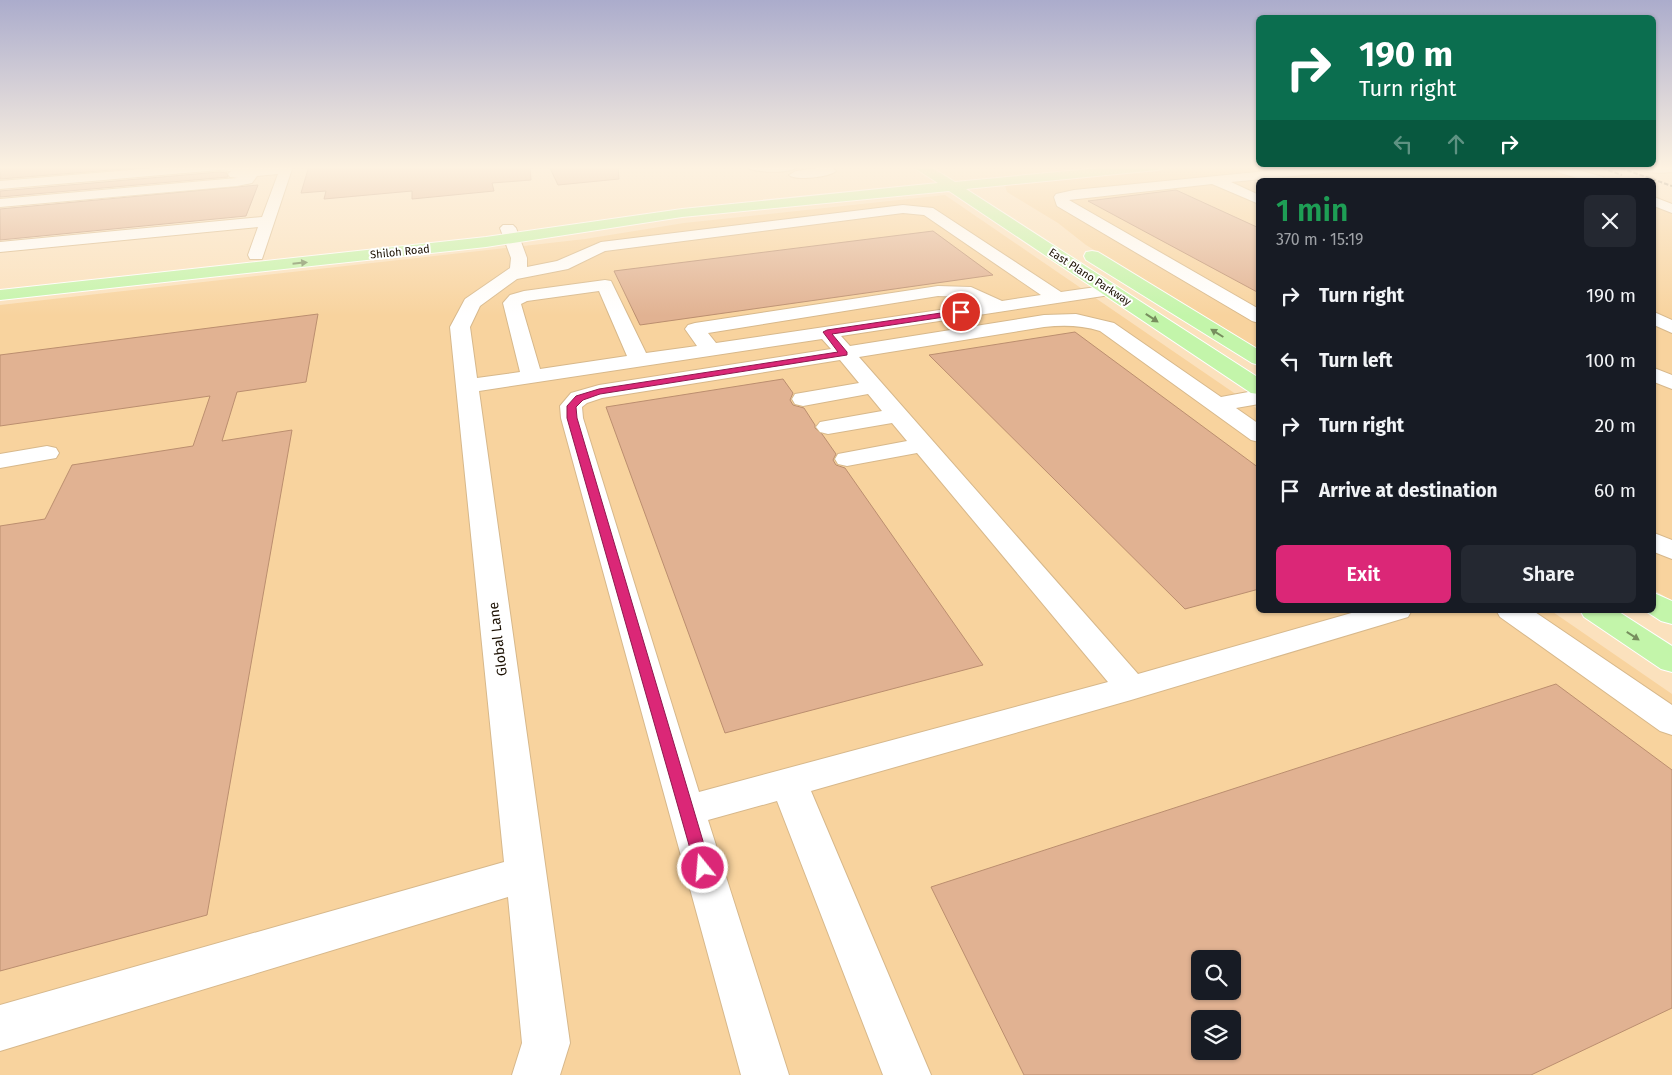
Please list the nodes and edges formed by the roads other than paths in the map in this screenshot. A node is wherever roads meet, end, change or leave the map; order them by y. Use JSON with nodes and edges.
{"nodes":[{"id":1,"x":270,"y":216,"type":"edge"},
{"id":2,"x":608,"y":216,"type":"edge"},
{"id":3,"x":656,"y":216,"type":"edge"},
{"id":4,"x":853,"y":216,"type":"edge"},
{"id":5,"x":936,"y":216,"type":"edge"},
{"id":6,"x":1007,"y":216,"type":"edge"},
{"id":7,"x":1026,"y":216,"type":"edge"},
{"id":8,"x":1086,"y":216,"type":"edge"},
{"id":9,"x":1672,"y":218,"type":"edge"},
{"id":10,"x":1656,"y":219,"type":"edge"},
{"id":11,"x":1033,"y":220,"type":"dead end"},
{"id":12,"x":268,"y":221,"type":"junction"},
{"id":13,"x":510,"y":234,"type":"junction"},
{"id":14,"x":1074,"y":246,"type":"dead end"},
{"id":15,"x":0,"y":247,"type":"edge"},
{"id":16,"x":254,"y":261,"type":"junction"},
{"id":17,"x":562,"y":265,"type":"junction"},
{"id":18,"x":511,"y":275,"type":"junction"},
{"id":19,"x":0,"y":283,"type":"edge"},
{"id":20,"x":1140,"y":286,"type":"junction"},
{"id":21,"x":1110,"y":290,"type":"junction"},
{"id":22,"x":560,"y":291,"type":"junction"},
{"id":23,"x":0,"y":295,"type":"edge"},
{"id":24,"x":1058,"y":298,"type":"junction"},
{"id":25,"x":1000,"y":307,"type":"junction"},
{"id":26,"x":1256,"y":315,"type":"edge"},
{"id":27,"x":835,"y":343,"type":"junction"},
{"id":28,"x":711,"y":350,"type":"junction"},
{"id":29,"x":1256,"y":357,"type":"edge"},
{"id":30,"x":639,"y":360,"type":"junction"},
{"id":31,"x":1656,"y":375,"type":"edge"},
{"id":32,"x":532,"y":376,"type":"junction"},
{"id":33,"x":1672,"y":382,"type":"edge"},
{"id":34,"x":467,"y":386,"type":"junction"},
{"id":35,"x":1256,"y":386,"type":"edge"},
{"id":36,"x":874,"y":387,"type":"junction"},
{"id":37,"x":1256,"y":398,"type":"edge"},
{"id":38,"x":803,"y":399,"type":"dead end"},
{"id":39,"x":1216,"y":405,"type":"junction"},
{"id":40,"x":898,"y":415,"type":"junction"},
{"id":41,"x":828,"y":427,"type":"dead end"},
{"id":42,"x":1256,"y":433,"type":"edge"},
{"id":43,"x":924,"y":445,"type":"junction"},
{"id":44,"x":47,"y":454,"type":"dead end"},
{"id":45,"x":847,"y":459,"type":"dead end"},
{"id":46,"x":0,"y":461,"type":"edge"},
{"id":47,"x":1656,"y":542,"type":"edge"},
{"id":48,"x":1672,"y":551,"type":"edge"},
{"id":49,"x":1656,"y":603,"type":"edge"},
{"id":50,"x":1387,"y":613,"type":"edge"},
{"id":51,"x":1515,"y":613,"type":"edge"},
{"id":52,"x":1600,"y":613,"type":"edge"},
{"id":53,"x":1672,"y":614,"type":"edge"},
{"id":54,"x":1672,"y":661,"type":"edge"},
{"id":55,"x":1131,"y":688,"type":"junction"},
{"id":56,"x":1672,"y":722,"type":"edge"},
{"id":57,"x":789,"y":783,"type":"junction"},
{"id":58,"x":686,"y":811,"type":"junction"},
{"id":59,"x":525,"y":874,"type":"junction"},
{"id":60,"x":0,"y":1028,"type":"edge"},
{"id":61,"x":536,"y":1075,"type":"edge"},
{"id":62,"x":766,"y":1075,"type":"edge"},
{"id":63,"x":907,"y":1075,"type":"edge"}],
"edges":[{"from":1,"to":12,"type":"street"},
{"from":2,"to":13,"type":"main road","name":"Shiloh Road"},
{"from":3,"to":13,"type":"main road","name":"Shiloh Road"},
{"from":4,"to":17,"type":"street"},
{"from":5,"to":24,"type":"street"},
{"from":6,"to":21,"type":"main road","name":"East Plano Parkway"},
{"from":7,"to":11,"type":"main road","name":"East Plano Parkway"},
{"from":8,"to":26,"type":"street"},
{"from":9,"to":10,"type":"street"},
{"from":12,"to":15,"type":"street"},
{"from":12,"to":16,"type":"street"},
{"from":13,"to":16,"type":"main road","name":"Shiloh Road"},
{"from":13,"to":18,"type":"street"},
{"from":14,"to":20,"type":"main road","name":"East Plano Parkway"},
{"from":16,"to":19,"type":"main road","name":"Shiloh Road"},
{"from":16,"to":23,"type":"main road","name":"Shiloh Road"},
{"from":17,"to":18,"type":"street"},
{"from":17,"to":22,"type":"street"},
{"from":18,"to":34,"type":"street","name":"Global Lane"},
{"from":20,"to":21,"type":"main road"},
{"from":29,"to":20,"type":"main road","name":"East Plano Parkway","one_way":true},
{"from":21,"to":24,"type":"street"},
{"from":21,"to":35,"type":"main road","name":"East Plano Parkway","one_way":true},
{"from":22,"to":30,"type":"street"},
{"from":22,"to":32,"type":"street"},
{"from":24,"to":25,"type":"street"},
{"from":25,"to":27,"type":"street"},
{"from":25,"to":28,"type":"street"},
{"from":27,"to":28,"type":"street"},
{"from":27,"to":36,"type":"street"},
{"from":27,"to":39,"type":"street"},
{"from":27,"to":58,"type":"street"},
{"from":28,"to":30,"type":"street"},
{"from":30,"to":32,"type":"street"},
{"from":31,"to":33,"type":"street"},
{"from":32,"to":34,"type":"street"},
{"from":34,"to":59,"type":"street","name":"Global Lane"},
{"from":36,"to":38,"type":"street"},
{"from":36,"to":40,"type":"street"},
{"from":37,"to":39,"type":"street"},
{"from":39,"to":42,"type":"street"},
{"from":40,"to":41,"type":"street"},
{"from":40,"to":43,"type":"street"},
{"from":43,"to":45,"type":"street"},
{"from":43,"to":55,"type":"street"},
{"from":44,"to":46,"type":"street"},
{"from":47,"to":48,"type":"street"},
{"from":49,"to":53,"type":"main road"},
{"from":50,"to":55,"type":"street"},
{"from":51,"to":56,"type":"street"},
{"from":52,"to":54,"type":"main road","one_way":true},
{"from":55,"to":57,"type":"street"},
{"from":57,"to":58,"type":"street"},
{"from":57,"to":63,"type":"street"},
{"from":58,"to":62,"type":"street"},
{"from":59,"to":60,"type":"street"},
{"from":59,"to":61,"type":"street","name":"Global Lane"}]}
